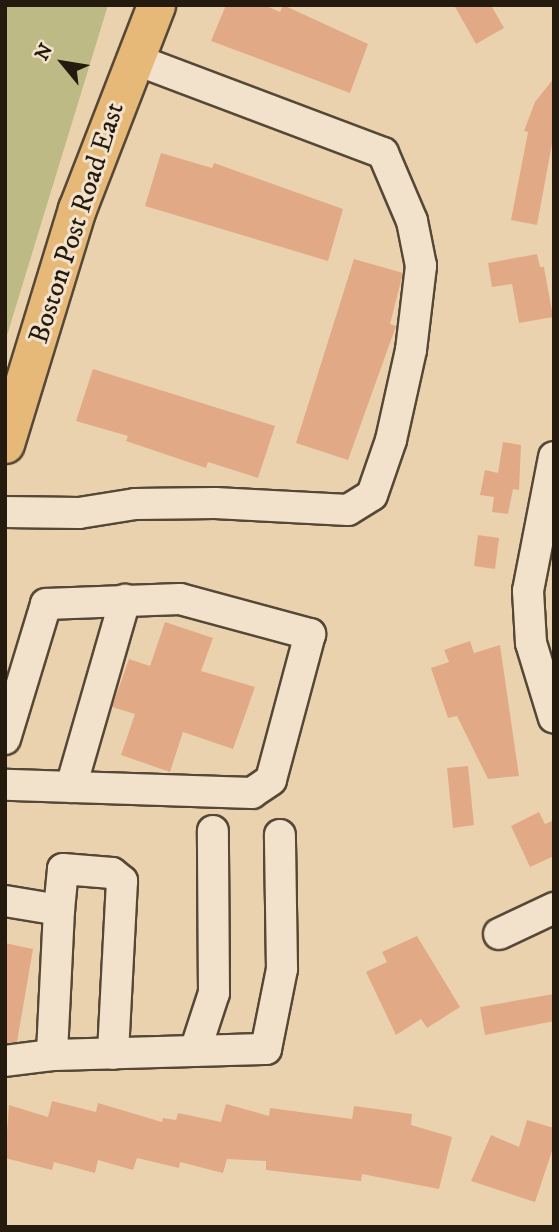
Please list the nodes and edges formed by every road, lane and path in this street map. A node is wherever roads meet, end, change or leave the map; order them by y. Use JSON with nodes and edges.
{"nodes":[{"id":1,"x":156,"y":5,"type":"edge"},
{"id":2,"x":134,"y":59,"type":"junction"},
{"id":3,"x":5,"y":444,"type":"edge"},
{"id":4,"x":554,"y":457,"type":"edge"},
{"id":5,"x":5,"y":512,"type":"edge"},
{"id":6,"x":125,"y":600,"type":"junction"},
{"id":7,"x":554,"y":718,"type":"edge"},
{"id":8,"x":5,"y":739,"type":"edge"},
{"id":9,"x":5,"y":785,"type":"edge"},
{"id":10,"x":71,"y":787,"type":"junction"},
{"id":11,"x":213,"y":831,"type":"dead end"},
{"id":12,"x":280,"y":835,"type":"dead end"},
{"id":13,"x":5,"y":901,"type":"edge"},
{"id":14,"x":554,"y":908,"type":"edge"},
{"id":15,"x":59,"y":910,"type":"junction"},
{"id":16,"x":499,"y":934,"type":"dead end"},
{"id":17,"x":195,"y":1051,"type":"junction"},
{"id":18,"x":113,"y":1054,"type":"junction"},
{"id":19,"x":52,"y":1055,"type":"junction"},
{"id":20,"x":5,"y":1060,"type":"edge"}],
"edges":[{"from":1,"to":2,"type":"main road","name":"Boston Post Road East"},
{"from":2,"to":3,"type":"main road","name":"Boston Post Road East"},
{"from":2,"to":5,"type":"street"},
{"from":4,"to":7,"type":"street"},
{"from":6,"to":8,"type":"street"},
{"from":6,"to":10,"type":"street"},
{"from":6,"to":10,"type":"street"},
{"from":9,"to":10,"type":"street"},
{"from":11,"to":17,"type":"street"},
{"from":12,"to":17,"type":"street"},
{"from":13,"to":15,"type":"street"},
{"from":14,"to":16,"type":"street"},
{"from":15,"to":18,"type":"street"},
{"from":15,"to":19,"type":"street"},
{"from":17,"to":18,"type":"street"},
{"from":18,"to":19,"type":"street"},
{"from":19,"to":20,"type":"street"}]}
